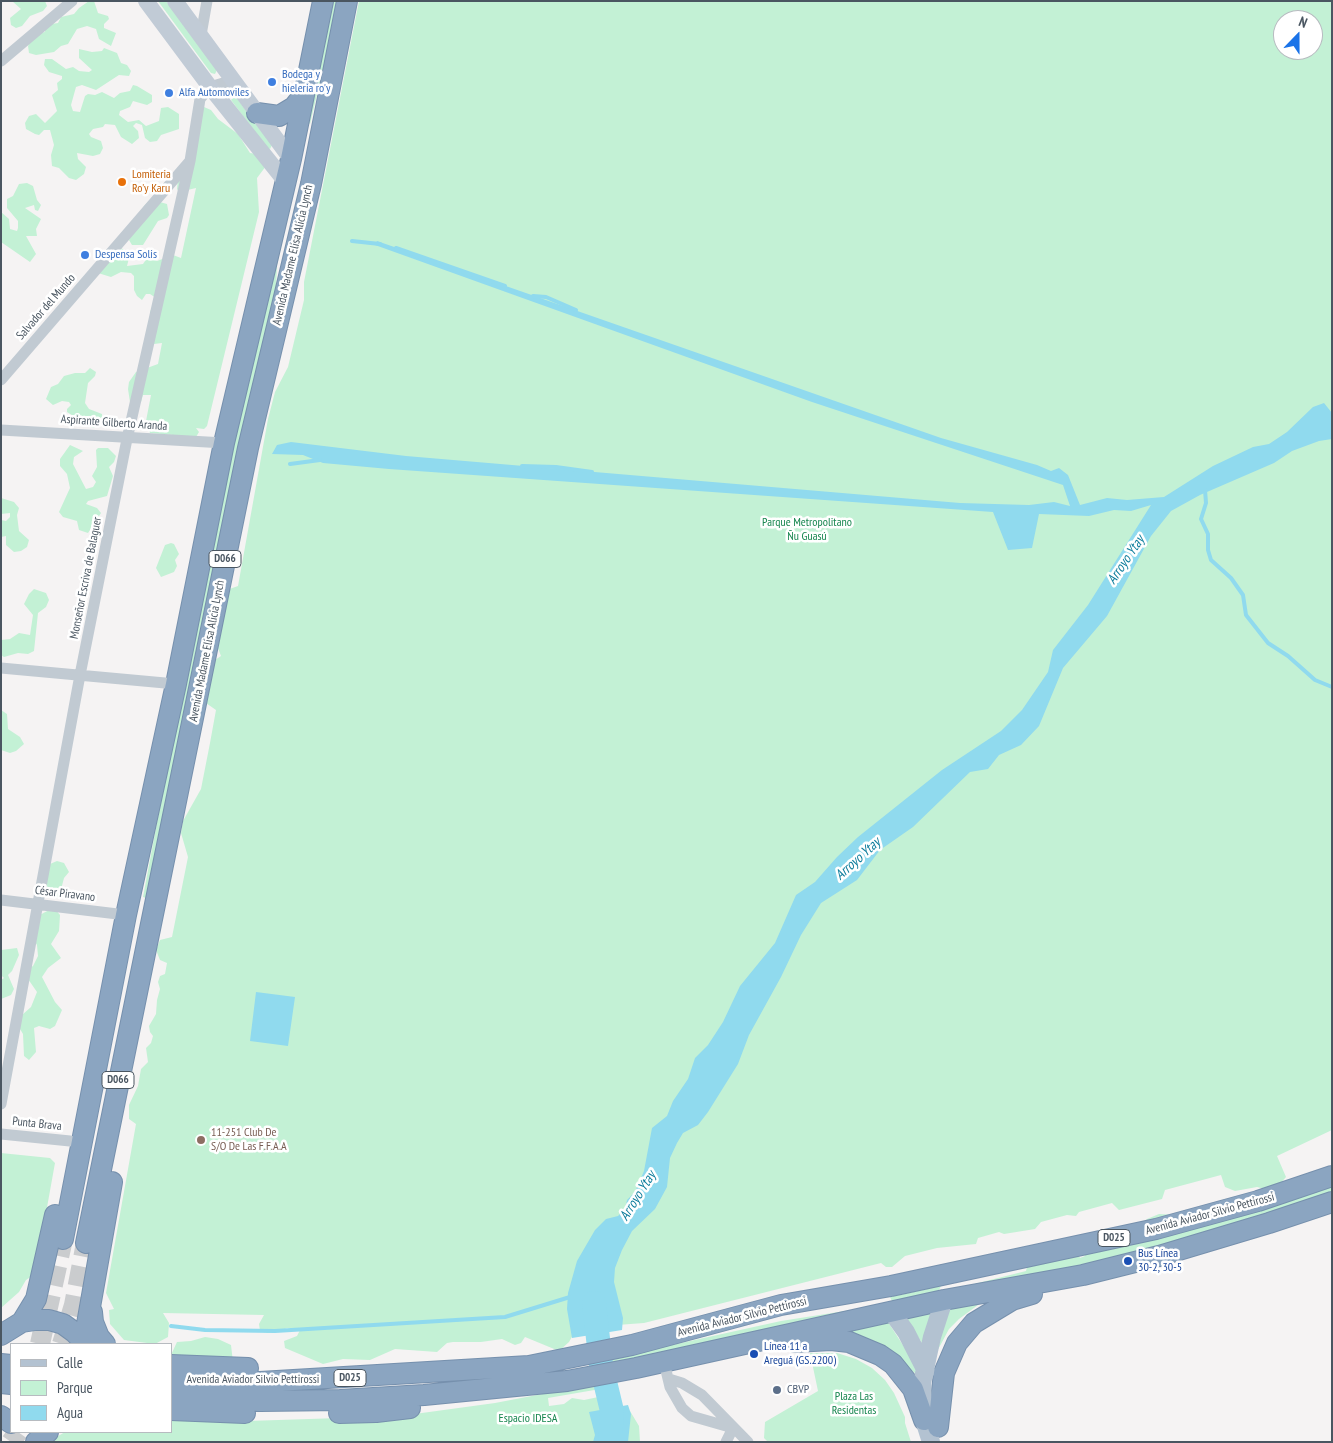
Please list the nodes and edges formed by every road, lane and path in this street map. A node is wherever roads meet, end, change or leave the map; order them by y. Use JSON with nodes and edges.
{"nodes":[{"id":1,"x":72,"y":1,"type":"edge"},
{"id":2,"x":146,"y":1,"type":"edge"},
{"id":3,"x":175,"y":1,"type":"edge"},
{"id":4,"x":207,"y":1,"type":"edge"},
{"id":5,"x":322,"y":1,"type":"edge"},
{"id":6,"x":347,"y":1,"type":"edge"},
{"id":7,"x":200,"y":35,"type":"junction"},
{"id":8,"x":1,"y":61,"type":"edge"},
{"id":9,"x":233,"y":80,"type":"junction"},
{"id":10,"x":210,"y":87,"type":"junction"},
{"id":11,"x":304,"y":94,"type":"junction"},
{"id":12,"x":257,"y":113,"type":"junction"},
{"id":13,"x":291,"y":159,"type":"junction"},
{"id":14,"x":190,"y":161,"type":"junction"},
{"id":15,"x":285,"y":181,"type":"junction"},
{"id":16,"x":285,"y":290,"type":"junction"},
{"id":17,"x":1,"y":380,"type":"edge"},
{"id":18,"x":1,"y":430,"type":"edge"},
{"id":19,"x":127,"y":439,"type":"junction"},
{"id":20,"x":224,"y":444,"type":"junction"},
{"id":21,"x":1,"y":668,"type":"edge"},
{"id":22,"x":80,"y":675,"type":"junction"},
{"id":23,"x":176,"y":684,"type":"junction"},
{"id":24,"x":1,"y":900,"type":"edge"},
{"id":25,"x":38,"y":904,"type":"junction"},
{"id":26,"x":126,"y":915,"type":"junction"},
{"id":27,"x":150,"y":918,"type":"junction"},
{"id":28,"x":1,"y":1104,"type":"edge"},
{"id":29,"x":1,"y":1134,"type":"edge"},
{"id":30,"x":70,"y":1141,"type":"junction"},
{"id":31,"x":1332,"y":1176,"type":"edge"},
{"id":32,"x":1332,"y":1202,"type":"edge"},
{"id":33,"x":1156,"y":1229,"type":"junction"},
{"id":34,"x":63,"y":1239,"type":"tunnel mouth"},
{"id":35,"x":86,"y":1243,"type":"tunnel mouth"},
{"id":36,"x":1083,"y":1275,"type":"junction"},
{"id":37,"x":92,"y":1298,"type":"junction"},
{"id":38,"x":944,"y":1300,"type":"junction"},
{"id":39,"x":891,"y":1311,"type":"junction"},
{"id":40,"x":749,"y":1314,"type":"junction"},
{"id":41,"x":22,"y":1322,"type":"junction"},
{"id":42,"x":1,"y":1335,"type":"edge"},
{"id":43,"x":755,"y":1341,"type":"junction"},
{"id":44,"x":85,"y":1343,"type":"edge"},
{"id":45,"x":104,"y":1343,"type":"edge"},
{"id":46,"x":172,"y":1365,"type":"edge"},
{"id":47,"x":529,"y":1366,"type":"junction"},
{"id":48,"x":924,"y":1368,"type":"junction"},
{"id":49,"x":666,"y":1370,"type":"junction"},
{"id":50,"x":172,"y":1379,"type":"edge"},
{"id":51,"x":509,"y":1387,"type":"junction"},
{"id":52,"x":172,"y":1396,"type":"edge"},
{"id":53,"x":172,"y":1410,"type":"edge"},
{"id":54,"x":732,"y":1428,"type":"junction"},
{"id":55,"x":47,"y":1433,"type":"edge"},
{"id":56,"x":932,"y":1433,"type":"edge"},
{"id":57,"x":36,"y":1442,"type":"edge"},
{"id":58,"x":726,"y":1442,"type":"edge"},
{"id":59,"x":748,"y":1442,"type":"edge"}],
"edges":[{"from":1,"to":8,"type":"street"},
{"from":2,"to":10,"type":"main road"},
{"from":3,"to":7,"type":"main road"},
{"from":4,"to":7,"type":"street"},
{"from":5,"to":11,"type":"highway","name":"Avenida Madame Elisa Alicia Lynch","number":"D066"},
{"from":6,"to":16,"type":"highway","name":"Avenida Madame Elisa Alicia Lynch","number":"D066"},
{"from":7,"to":9,"type":"main road"},
{"from":9,"to":10,"type":"street"},
{"from":9,"to":12,"type":"main road"},
{"from":10,"to":14,"type":"street","name":"Monseñor Escriva de Balaguer"},
{"from":10,"to":15,"type":"main road"},
{"from":11,"to":12,"type":"highway"},
{"from":11,"to":13,"type":"highway","name":"Avenida Madame Elisa Alicia Lynch","number":"D066"},
{"from":12,"to":13,"type":"main road"},
{"from":13,"to":15,"type":"highway","name":"Avenida Madame Elisa Alicia Lynch","number":"D066"},
{"from":13,"to":16,"type":"highway"},
{"from":14,"to":17,"type":"street","name":"Salvador del Mundo"},
{"from":14,"to":19,"type":"street","name":"Monseñor Escriva de Balaguer"},
{"from":15,"to":20,"type":"highway","name":"Avenida Madame Elisa Alicia Lynch","number":"D066"},
{"from":16,"to":27,"type":"highway","name":"Avenida Madame Elisa Alicia Lynch","number":"D066"},
{"from":18,"to":19,"type":"street","name":"Aspirante Gilberto Aranda"},
{"from":19,"to":20,"type":"street","name":"Aspirante Gilberto Aranda"},
{"from":19,"to":22,"type":"street","name":"Monseñor Escriva de Balaguer"},
{"from":20,"to":23,"type":"highway","name":"Avenida Madame Elisa Alicia Lynch","number":"D066"},
{"from":21,"to":22,"type":"street"},
{"from":22,"to":23,"type":"street"},
{"from":22,"to":25,"type":"street","name":"Monseñor Escriva de Balaguer"},
{"from":23,"to":26,"type":"highway","name":"Avenida Madame Elisa Alicia Lynch","number":"D066"},
{"from":24,"to":25,"type":"street","name":"César Piravano"},
{"from":25,"to":26,"type":"street","name":"César Piravano"},
{"from":25,"to":28,"type":"street","name":"Monseñor Escriva de Balaguer"},
{"from":26,"to":30,"type":"highway"},
{"from":26,"to":34,"type":"highway","name":"Avenida Madame Elisa Alicia Lynch","number":"D066"},
{"from":27,"to":35,"type":"highway","name":"Avenida Madame Elisa Alicia Lynch","number":"D066"},
{"from":27,"to":37,"type":"highway"},
{"from":29,"to":30,"type":"street","name":"Punta Brava"},
{"from":30,"to":41,"type":"highway"},
{"from":31,"to":33,"type":"highway","name":"Avenida Aviador Silvio Pettirossi","number":"D025"},
{"from":32,"to":36,"type":"highway","name":"Avenida Aviador Silvio Pettirossi","number":"D025"},
{"from":33,"to":38,"type":"highway"},
{"from":33,"to":40,"type":"highway","name":"Avenida Aviador Silvio Pettirossi","number":"D025"},
{"from":36,"to":38,"type":"highway","name":"Avenida Aviador Silvio Pettirossi","number":"D025"},
{"from":36,"to":56,"type":"highway"},
{"from":37,"to":44,"type":"highway"},
{"from":37,"to":45,"type":"highway"},
{"from":38,"to":39,"type":"highway","name":"Avenida Aviador Silvio Pettirossi","number":"D025"},
{"from":38,"to":48,"type":"main road"},
{"from":39,"to":40,"type":"highway"},
{"from":39,"to":43,"type":"highway","name":"Avenida Aviador Silvio Pettirossi","number":"D025"},
{"from":39,"to":48,"type":"main road"},
{"from":40,"to":47,"type":"highway","name":"Avenida Aviador Silvio Pettirossi","number":"D025"},
{"from":41,"to":42,"type":"highway"},
{"from":41,"to":44,"type":"highway"},
{"from":43,"to":49,"type":"highway","name":"Avenida Aviador Silvio Pettirossi","number":"D025"},
{"from":43,"to":56,"type":"highway"},
{"from":46,"to":47,"type":"highway"},
{"from":47,"to":50,"type":"highway","name":"Avenida Aviador Silvio Pettirossi","number":"D025"},
{"from":48,"to":56,"type":"main road"},
{"from":49,"to":51,"type":"highway","name":"Avenida Aviador Silvio Pettirossi","number":"D025"},
{"from":49,"to":54,"type":"street"},
{"from":49,"to":54,"type":"street"},
{"from":51,"to":52,"type":"highway","name":"Avenida Aviador Silvio Pettirossi","number":"D025"},
{"from":51,"to":53,"type":"highway"},
{"from":54,"to":58,"type":"street"},
{"from":54,"to":59,"type":"street"},
{"from":55,"to":57,"type":"highway"}]}
